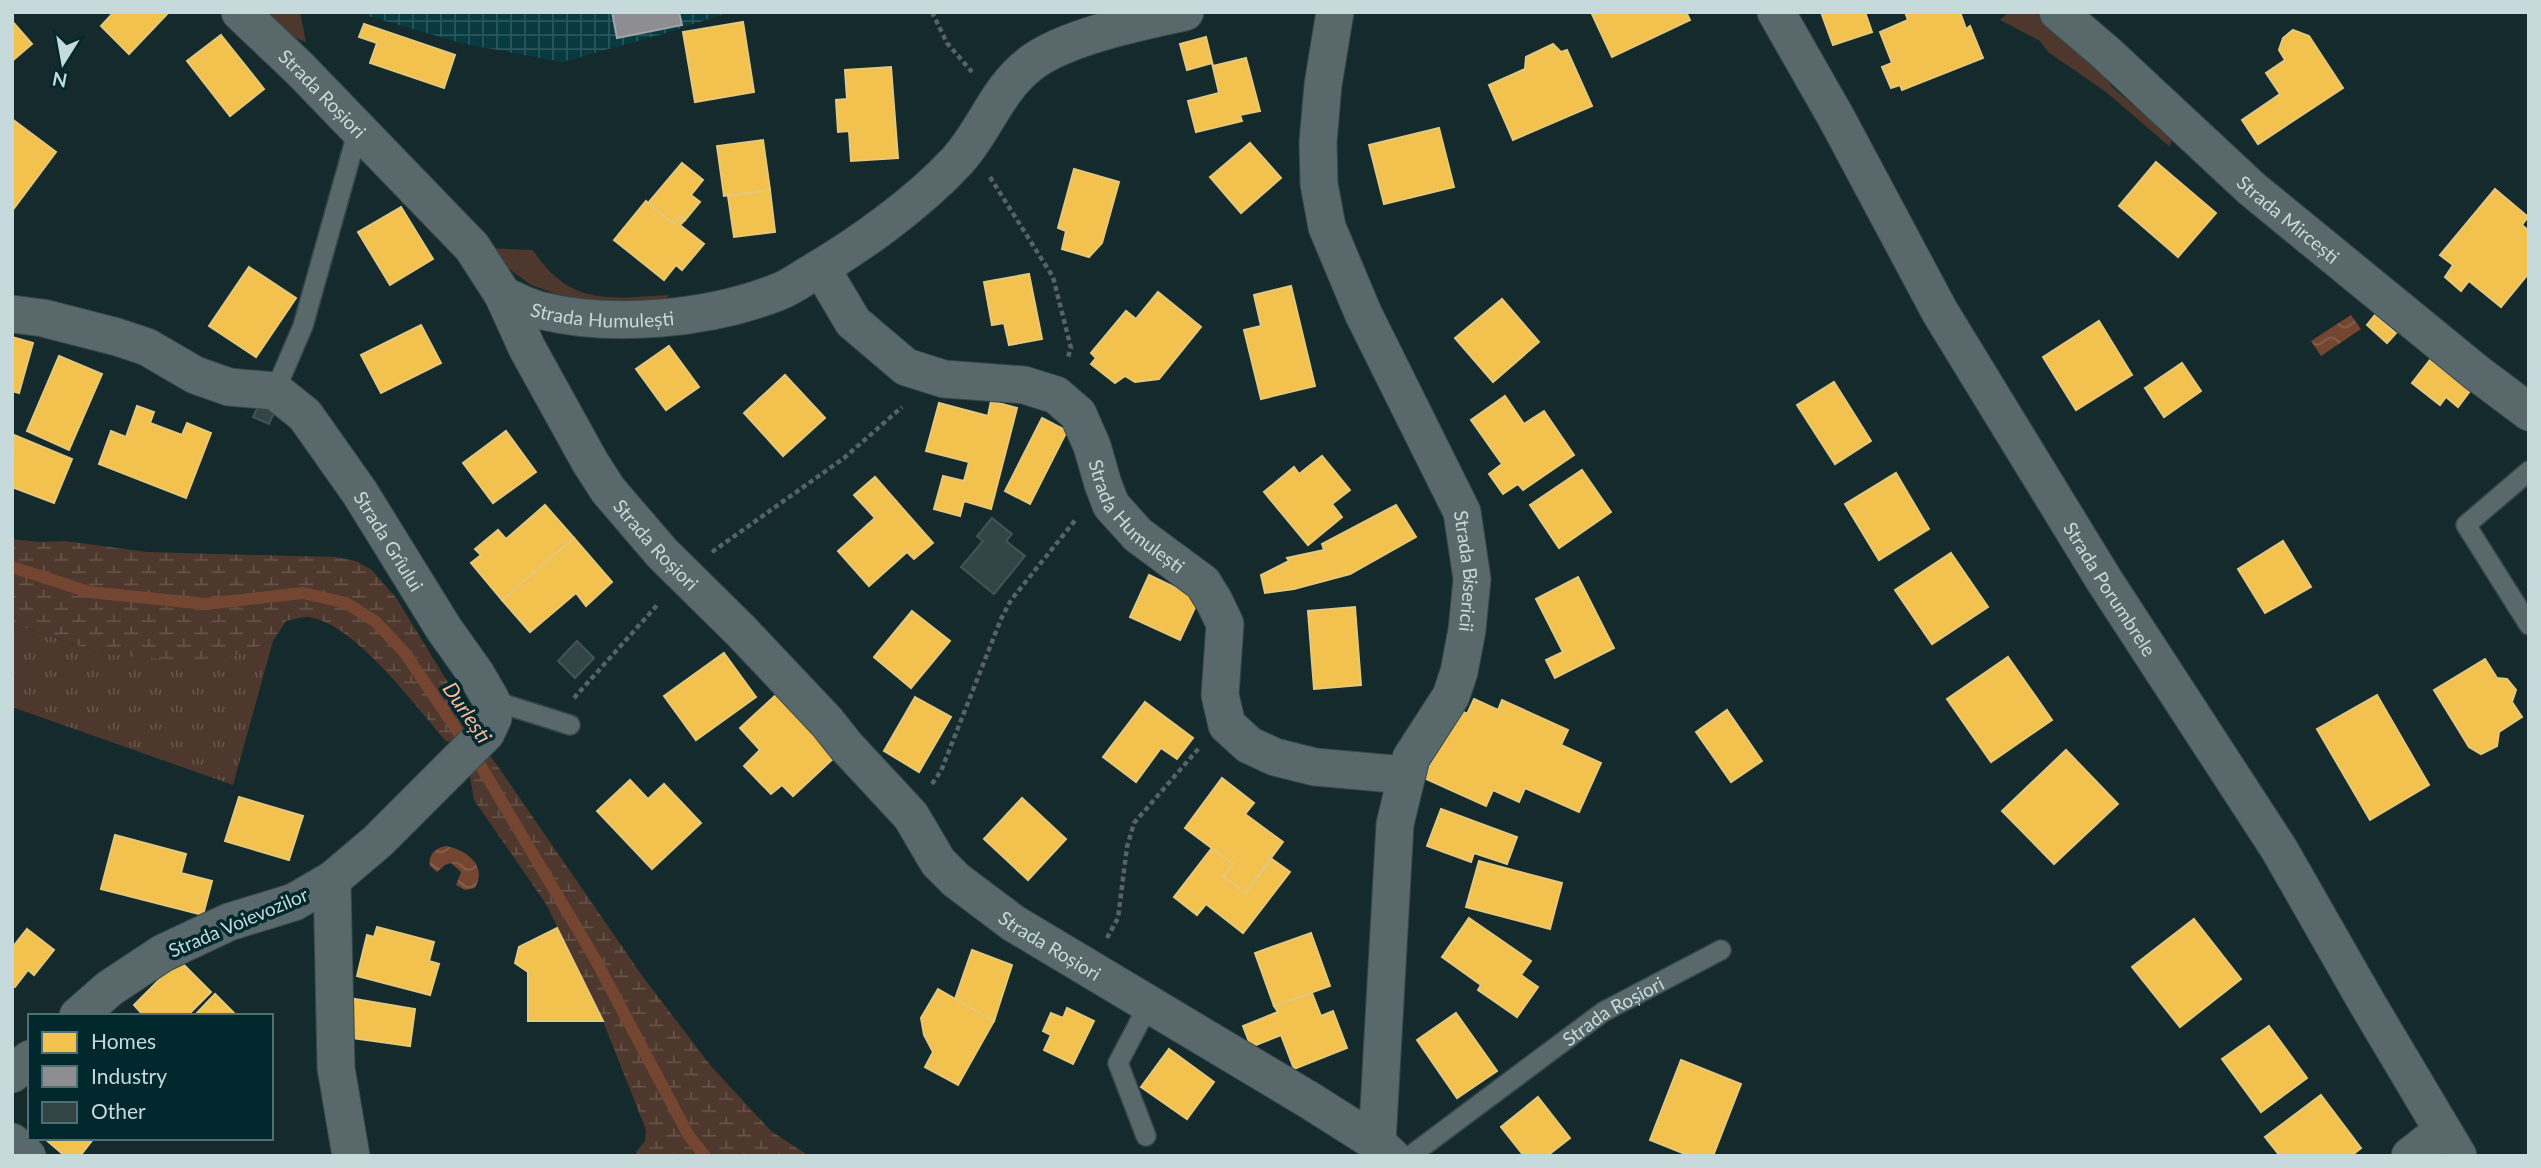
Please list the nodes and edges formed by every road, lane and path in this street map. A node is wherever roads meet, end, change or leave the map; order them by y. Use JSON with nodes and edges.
{"nodes":[{"id":1,"x":240,"y":12,"type":"edge"},
{"id":2,"x":932,"y":12,"type":"edge"},
{"id":3,"x":1185,"y":12,"type":"edge"},
{"id":4,"x":1335,"y":12,"type":"edge"},
{"id":5,"x":1776,"y":12,"type":"edge"},
{"id":6,"x":2058,"y":12,"type":"edge"},
{"id":7,"x":996,"y":100,"type":"junction"},
{"id":8,"x":358,"y":130,"type":"junction"},
{"id":9,"x":975,"y":138,"type":"junction"},
{"id":10,"x":821,"y":268,"type":"junction"},
{"id":11,"x":503,"y":295,"type":"junction"},
{"id":12,"x":12,"y":314,"type":"edge"},
{"id":13,"x":906,"y":367,"type":"junction"},
{"id":14,"x":275,"y":391,"type":"junction"},
{"id":15,"x":1056,"y":395,"type":"junction"},
{"id":16,"x":2529,"y":412,"type":"edge"},
{"id":17,"x":2529,"y":471,"type":"edge"},
{"id":18,"x":1103,"y":484,"type":"junction"},
{"id":19,"x":673,"y":585,"type":"junction"},
{"id":20,"x":2529,"y":625,"type":"edge"},
{"id":21,"x":490,"y":717,"type":"junction"},
{"id":22,"x":562,"y":723,"type":"joint"},
{"id":23,"x":1227,"y":725,"type":"junction"},
{"id":24,"x":1405,"y":775,"type":"junction"},
{"id":25,"x":911,"y":816,"type":"junction"},
{"id":26,"x":332,"y":880,"type":"junction"},
{"id":27,"x":1720,"y":950,"type":"dead end"},
{"id":28,"x":1091,"y":969,"type":"junction"},
{"id":29,"x":1149,"y":1004,"type":"junction"},
{"id":30,"x":80,"y":1014,"type":"edge"},
{"id":31,"x":28,"y":1061,"type":"edge"},
{"id":32,"x":12,"y":1074,"type":"edge"},
{"id":33,"x":1146,"y":1136,"type":"dead end"},
{"id":34,"x":12,"y":1142,"type":"edge"},
{"id":35,"x":2450,"y":1143,"type":"edge"},
{"id":36,"x":1393,"y":1152,"type":"edge"},
{"id":37,"x":27,"y":1156,"type":"edge"},
{"id":38,"x":351,"y":1156,"type":"edge"},
{"id":39,"x":2410,"y":1156,"type":"edge"}],
"edges":[{"from":1,"to":8,"type":"street","name":"Strada Roșiori"},
{"from":2,"to":7,"type":"path"},
{"from":3,"to":7,"type":"street","name":"Strada Humulești"},
{"from":4,"to":24,"type":"street","name":"Strada Bisericii"},
{"from":5,"to":35,"type":"street","name":"Strada Porumbrele"},
{"from":6,"to":16,"type":"street","name":"Strada Mircești"},
{"from":7,"to":9,"type":"street","name":"Strada Humulești"},
{"from":8,"to":11,"type":"street","name":"Strada Roșiori"},
{"from":8,"to":14,"type":"lane"},
{"from":9,"to":10,"type":"street","name":"Strada Humulești"},
{"from":9,"to":15,"type":"path"},
{"from":10,"to":11,"type":"street","name":"Strada Humulești"},
{"from":10,"to":13,"type":"street","name":"Strada Humulești"},
{"from":11,"to":19,"type":"street","name":"Strada Roșiori"},
{"from":12,"to":14,"type":"street"},
{"from":13,"to":15,"type":"street","name":"Strada Humulești"},
{"from":13,"to":19,"type":"path"},
{"from":14,"to":21,"type":"street","name":"Strada Grîului"},
{"from":15,"to":18,"type":"street","name":"Strada Humulești"},
{"from":17,"to":20,"type":"lane"},
{"from":18,"to":23,"type":"street","name":"Strada Humulești"},
{"from":18,"to":25,"type":"path"},
{"from":19,"to":22,"type":"path"},
{"from":19,"to":25,"type":"street","name":"Strada Roșiori"},
{"from":21,"to":22,"type":"lane"},
{"from":21,"to":26,"type":"street","name":"Strada Voievozilor"},
{"from":23,"to":24,"type":"street"},
{"from":23,"to":28,"type":"path"},
{"from":24,"to":36,"type":"street","name":"Strada Bisericii"},
{"from":25,"to":28,"type":"street","name":"Strada Roșiori"},
{"from":26,"to":30,"type":"street","name":"Strada Voievozilor"},
{"from":26,"to":38,"type":"street","name":"Strada Voievozilor"},
{"from":27,"to":36,"type":"lane","name":"Strada Roșiori"},
{"from":28,"to":29,"type":"street","name":"Strada Roșiori"},
{"from":29,"to":33,"type":"lane"},
{"from":29,"to":36,"type":"street","name":"Strada Roșiori"},
{"from":31,"to":32,"type":"street"},
{"from":34,"to":37,"type":"street"},
{"from":35,"to":39,"type":"street"}]}
